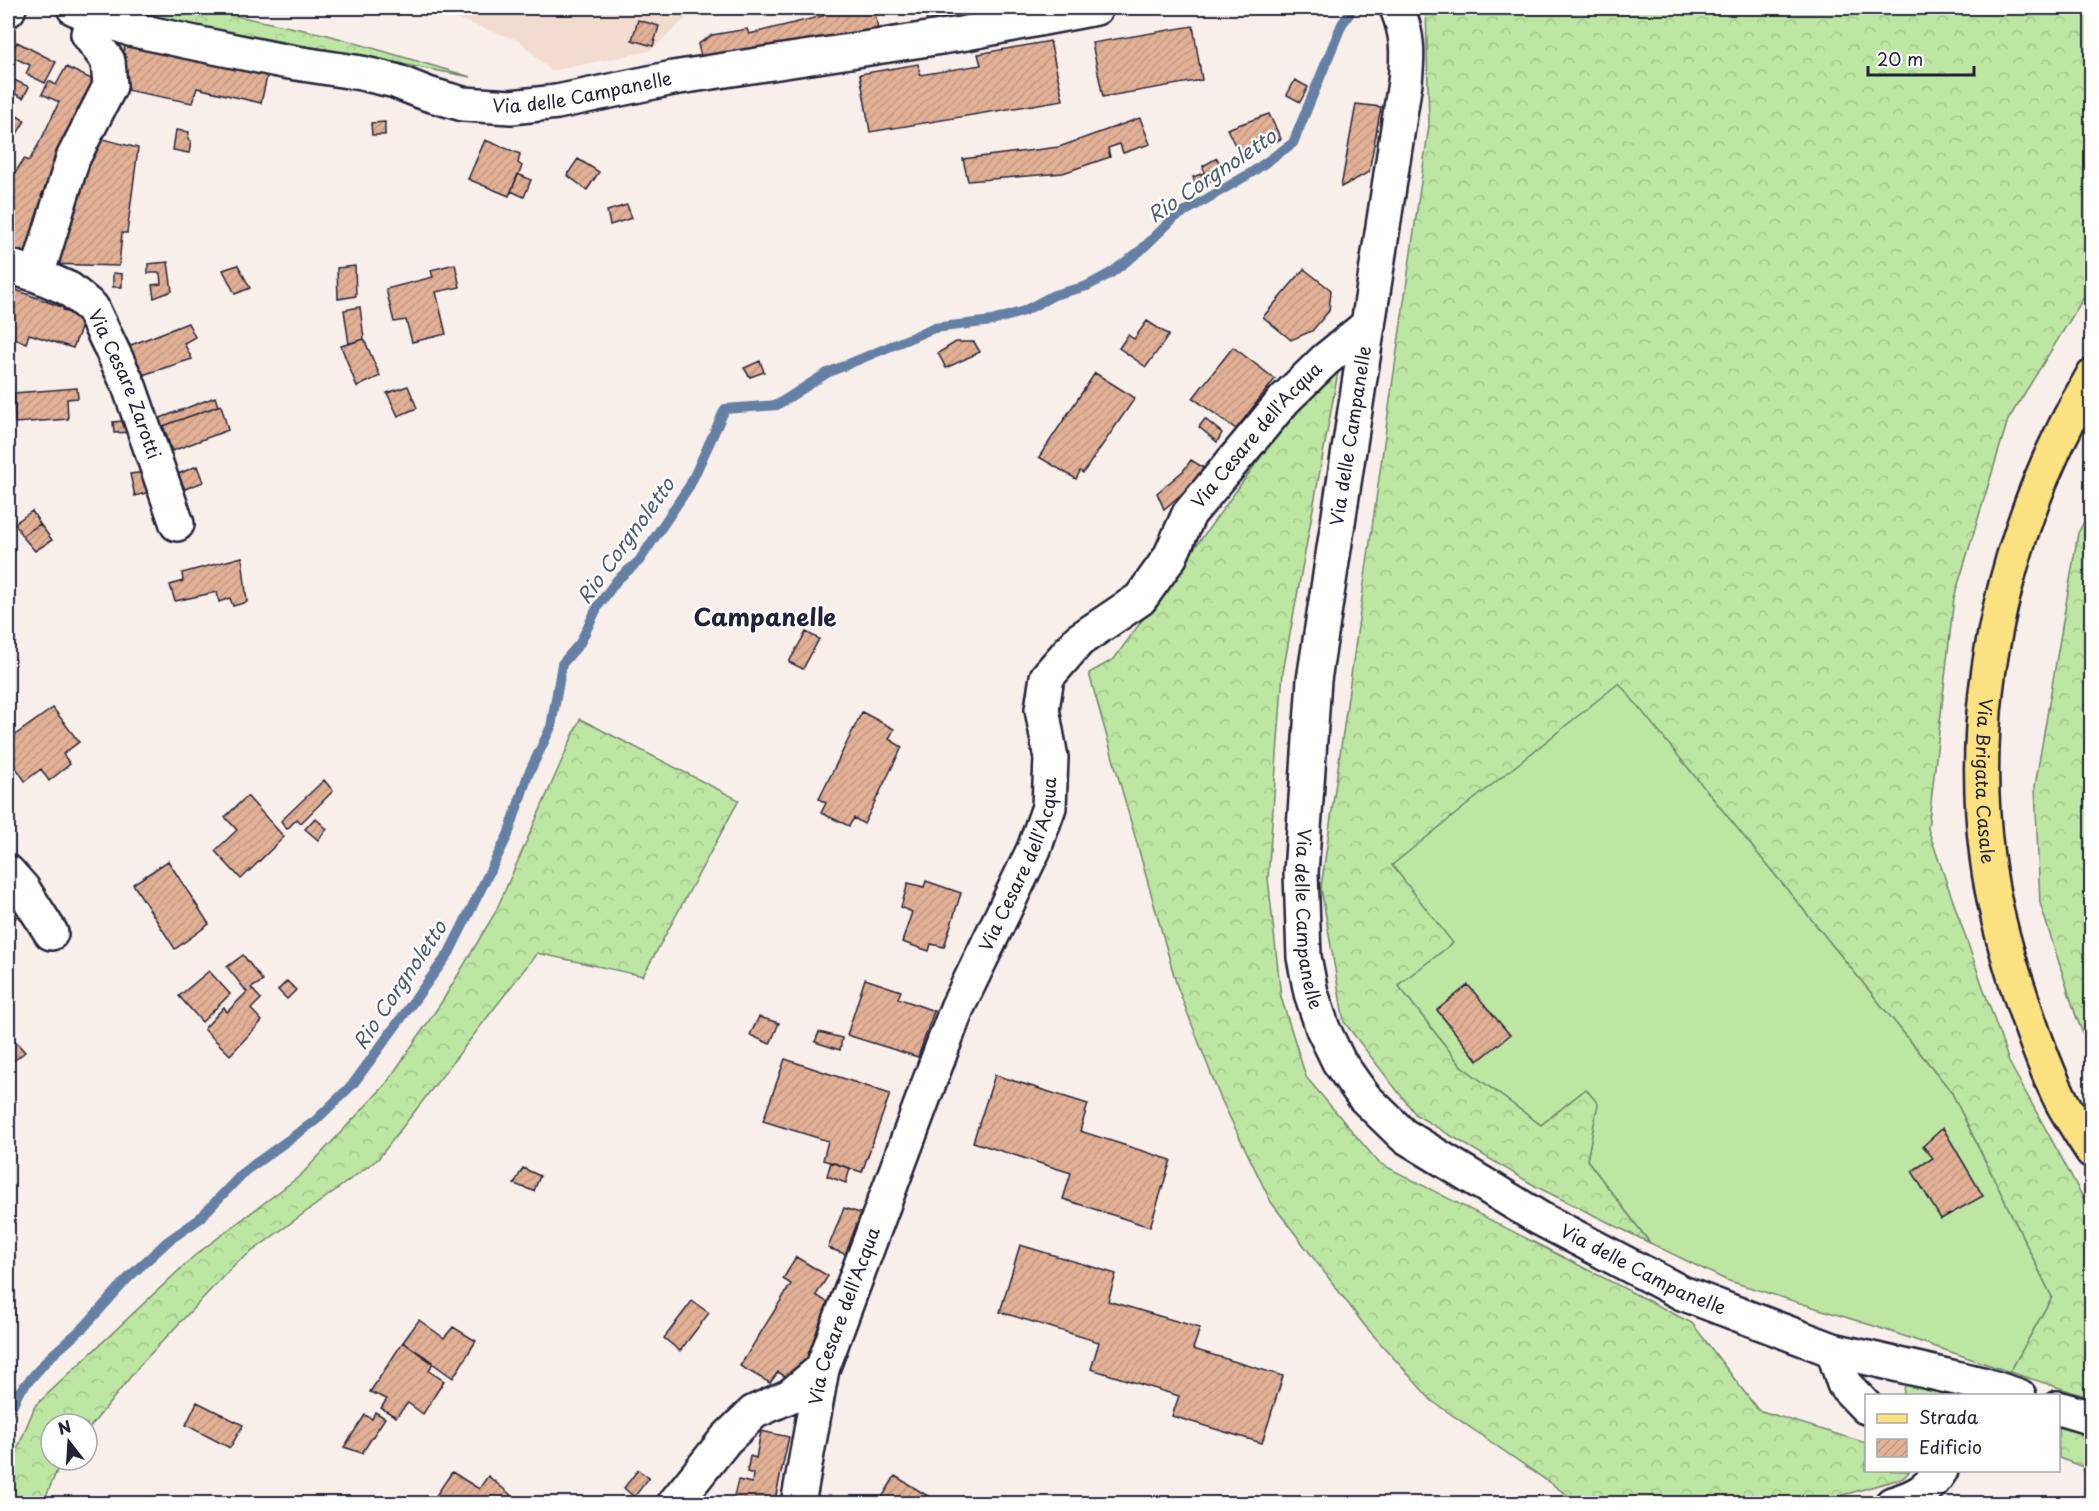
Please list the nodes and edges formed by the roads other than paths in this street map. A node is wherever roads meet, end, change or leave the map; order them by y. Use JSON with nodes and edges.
{"nodes":[{"id":1,"x":1096,"y":8,"type":"edge"},
{"id":2,"x":1396,"y":8,"type":"edge"},
{"id":3,"x":84,"y":11,"type":"edge"},
{"id":4,"x":22,"y":270,"type":"edge"},
{"id":5,"x":1368,"y":325,"type":"junction"},
{"id":6,"x":2091,"y":377,"type":"edge"},
{"id":7,"x":177,"y":524,"type":"dead end"},
{"id":8,"x":8,"y":872,"type":"edge"},
{"id":9,"x":51,"y":933,"type":"dead end"},
{"id":10,"x":2091,"y":1150,"type":"edge"},
{"id":11,"x":1833,"y":1350,"type":"junction"},
{"id":12,"x":822,"y":1369,"type":"junction"},
{"id":13,"x":2016,"y":1394,"type":"edge"},
{"id":14,"x":1865,"y":1406,"type":"edge"},
{"id":15,"x":2060,"y":1409,"type":"edge"},
{"id":16,"x":2091,"y":1418,"type":"edge"},
{"id":17,"x":1940,"y":1472,"type":"edge"},
{"id":18,"x":674,"y":1503,"type":"edge"},
{"id":19,"x":798,"y":1503,"type":"edge"},
{"id":20,"x":1892,"y":1503,"type":"edge"}],
"edges":[{"from":1,"to":3,"type":"street","name":"Via delle Campanelle"},
{"from":2,"to":5,"type":"street","name":"Via delle Campanelle"},
{"from":3,"to":4,"type":"street","name":"Via Cesare Zarotti"},
{"from":4,"to":7,"type":"street","name":"Via Cesare Zarotti"},
{"from":5,"to":11,"type":"street","name":"Via delle Campanelle"},
{"from":5,"to":12,"type":"street","name":"Via Cesare dell'Acqua"},
{"from":6,"to":10,"type":"main road","name":"Via Brigata Casale"},
{"from":8,"to":9,"type":"street"},
{"from":11,"to":13,"type":"street","name":"Via delle Campanelle"},
{"from":11,"to":14,"type":"street"},
{"from":12,"to":18,"type":"street"},
{"from":12,"to":19,"type":"street","name":"Via Cesare dell'Acqua"},
{"from":15,"to":16,"type":"street"},
{"from":17,"to":20,"type":"street"}]}
